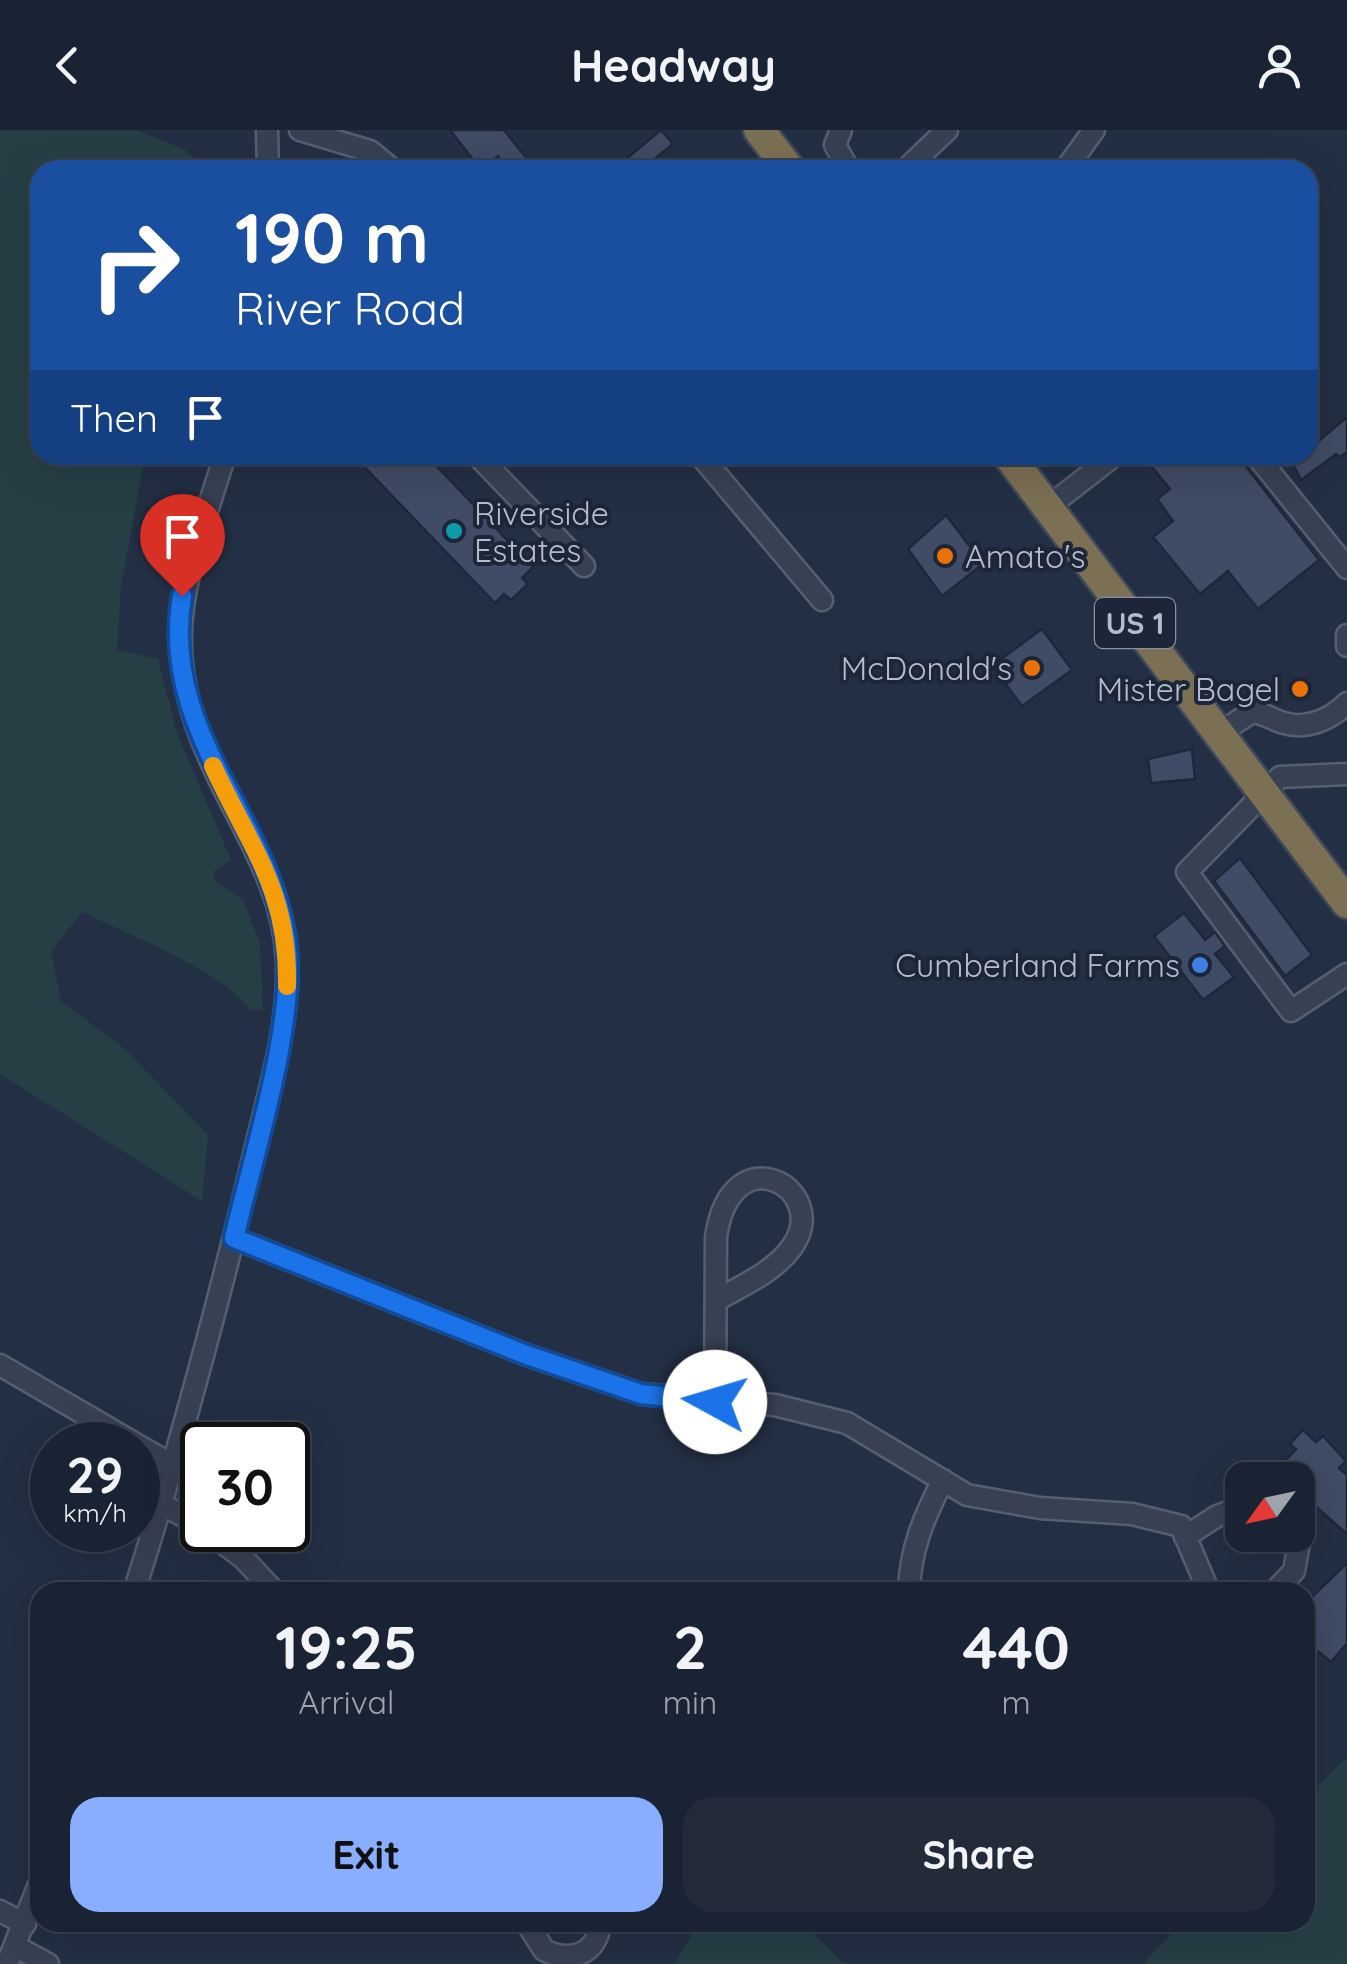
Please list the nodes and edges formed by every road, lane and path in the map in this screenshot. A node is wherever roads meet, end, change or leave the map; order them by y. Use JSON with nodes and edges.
{"nodes":[{"id":1,"x":267,"y":130,"type":"edge"},
{"id":2,"x":300,"y":130,"type":"edge"},
{"id":3,"x":758,"y":130,"type":"edge"},
{"id":4,"x":842,"y":130,"type":"edge"},
{"id":5,"x":947,"y":130,"type":"edge"},
{"id":6,"x":1094,"y":130,"type":"edge"},
{"id":7,"x":268,"y":160,"type":"edge"},
{"id":8,"x":381,"y":160,"type":"edge"},
{"id":9,"x":782,"y":160,"type":"edge"},
{"id":10,"x":844,"y":160,"type":"edge"},
{"id":11,"x":916,"y":160,"type":"edge"},
{"id":12,"x":1072,"y":160,"type":"edge"},
{"id":13,"x":223,"y":465,"type":"edge"},
{"id":14,"x":488,"y":465,"type":"edge"},
{"id":15,"x":708,"y":465,"type":"edge"},
{"id":16,"x":1016,"y":465,"type":"edge"},
{"id":17,"x":1103,"y":465,"type":"edge"},
{"id":18,"x":1264,"y":465,"type":"edge"},
{"id":19,"x":1048,"y":507,"type":"junction"},
{"id":20,"x":584,"y":566,"type":"dead end"},
{"id":21,"x":1347,"y":568,"type":"edge"},
{"id":22,"x":822,"y":600,"type":"dead end"},
{"id":23,"x":1347,"y":635,"type":"edge"},
{"id":24,"x":1347,"y":646,"type":"edge"},
{"id":25,"x":1347,"y":703,"type":"edge"},
{"id":26,"x":1218,"y":734,"type":"junction"},
{"id":27,"x":1347,"y":774,"type":"edge"},
{"id":28,"x":1262,"y":792,"type":"junction"},
{"id":29,"x":1342,"y":885,"type":"edge"},
{"id":30,"x":1347,"y":974,"type":"edge"},
{"id":31,"x":234,"y":1238,"type":"junction"},
{"id":32,"x":717,"y":1300,"type":"junction"},
{"id":33,"x":1,"y":1368,"type":"edge"},
{"id":34,"x":715,"y":1402,"type":"junction"},
{"id":35,"x":172,"y":1465,"type":"junction"},
{"id":36,"x":944,"y":1480,"type":"junction"},
{"id":37,"x":162,"y":1504,"type":"junction"},
{"id":38,"x":1225,"y":1513,"type":"edge"},
{"id":39,"x":180,"y":1515,"type":"edge"},
{"id":40,"x":1186,"y":1537,"type":"junction"},
{"id":41,"x":235,"y":1552,"type":"edge"},
{"id":42,"x":1298,"y":1552,"type":"edge"},
{"id":43,"x":137,"y":1582,"type":"edge"},
{"id":44,"x":266,"y":1582,"type":"edge"},
{"id":45,"x":909,"y":1582,"type":"edge"},
{"id":46,"x":1206,"y":1582,"type":"edge"},
{"id":47,"x":1284,"y":1582,"type":"edge"},
{"id":48,"x":30,"y":1908,"type":"edge"},
{"id":49,"x":0,"y":1911,"type":"edge"},
{"id":50,"x":24,"y":1924,"type":"junction"},
{"id":51,"x":532,"y":1932,"type":"edge"},
{"id":52,"x":597,"y":1932,"type":"edge"},
{"id":53,"x":11,"y":1955,"type":"edge"},
{"id":54,"x":48,"y":1964,"type":"edge"}],
"edges":[{"from":1,"to":7,"type":"street"},
{"from":2,"to":8,"type":"street"},
{"from":3,"to":9,"type":"highway"},
{"from":4,"to":10,"type":"street"},
{"from":5,"to":11,"type":"street"},
{"from":6,"to":12,"type":"street"},
{"from":13,"to":31,"type":"street"},
{"from":14,"to":20,"type":"street"},
{"from":15,"to":22,"type":"street"},
{"from":16,"to":19,"type":"highway","number":"US 1"},
{"from":17,"to":19,"type":"street"},
{"from":18,"to":21,"type":"street"},
{"from":19,"to":26,"type":"highway","number":"US 1"},
{"from":23,"to":24,"type":"street"},
{"from":25,"to":26,"type":"street"},
{"from":26,"to":28,"type":"highway","number":"US 1"},
{"from":27,"to":28,"type":"street"},
{"from":28,"to":29,"type":"highway","number":"US 1"},
{"from":28,"to":30,"type":"street"},
{"from":31,"to":34,"type":"street"},
{"from":31,"to":35,"type":"street"},
{"from":32,"to":32,"type":"street"},
{"from":32,"to":34,"type":"street"},
{"from":33,"to":35,"type":"street"},
{"from":34,"to":36,"type":"street"},
{"from":35,"to":37,"type":"street"},
{"from":36,"to":40,"type":"street"},
{"from":36,"to":45,"type":"street"},
{"from":37,"to":39,"type":"street"},
{"from":37,"to":43,"type":"street"},
{"from":38,"to":40,"type":"street"},
{"from":40,"to":46,"type":"street"},
{"from":41,"to":44,"type":"street"},
{"from":42,"to":47,"type":"street"},
{"from":48,"to":50,"type":"street"},
{"from":49,"to":50,"type":"street"},
{"from":50,"to":53,"type":"street"},
{"from":51,"to":52,"type":"street"},
{"from":53,"to":54,"type":"street"}]}
